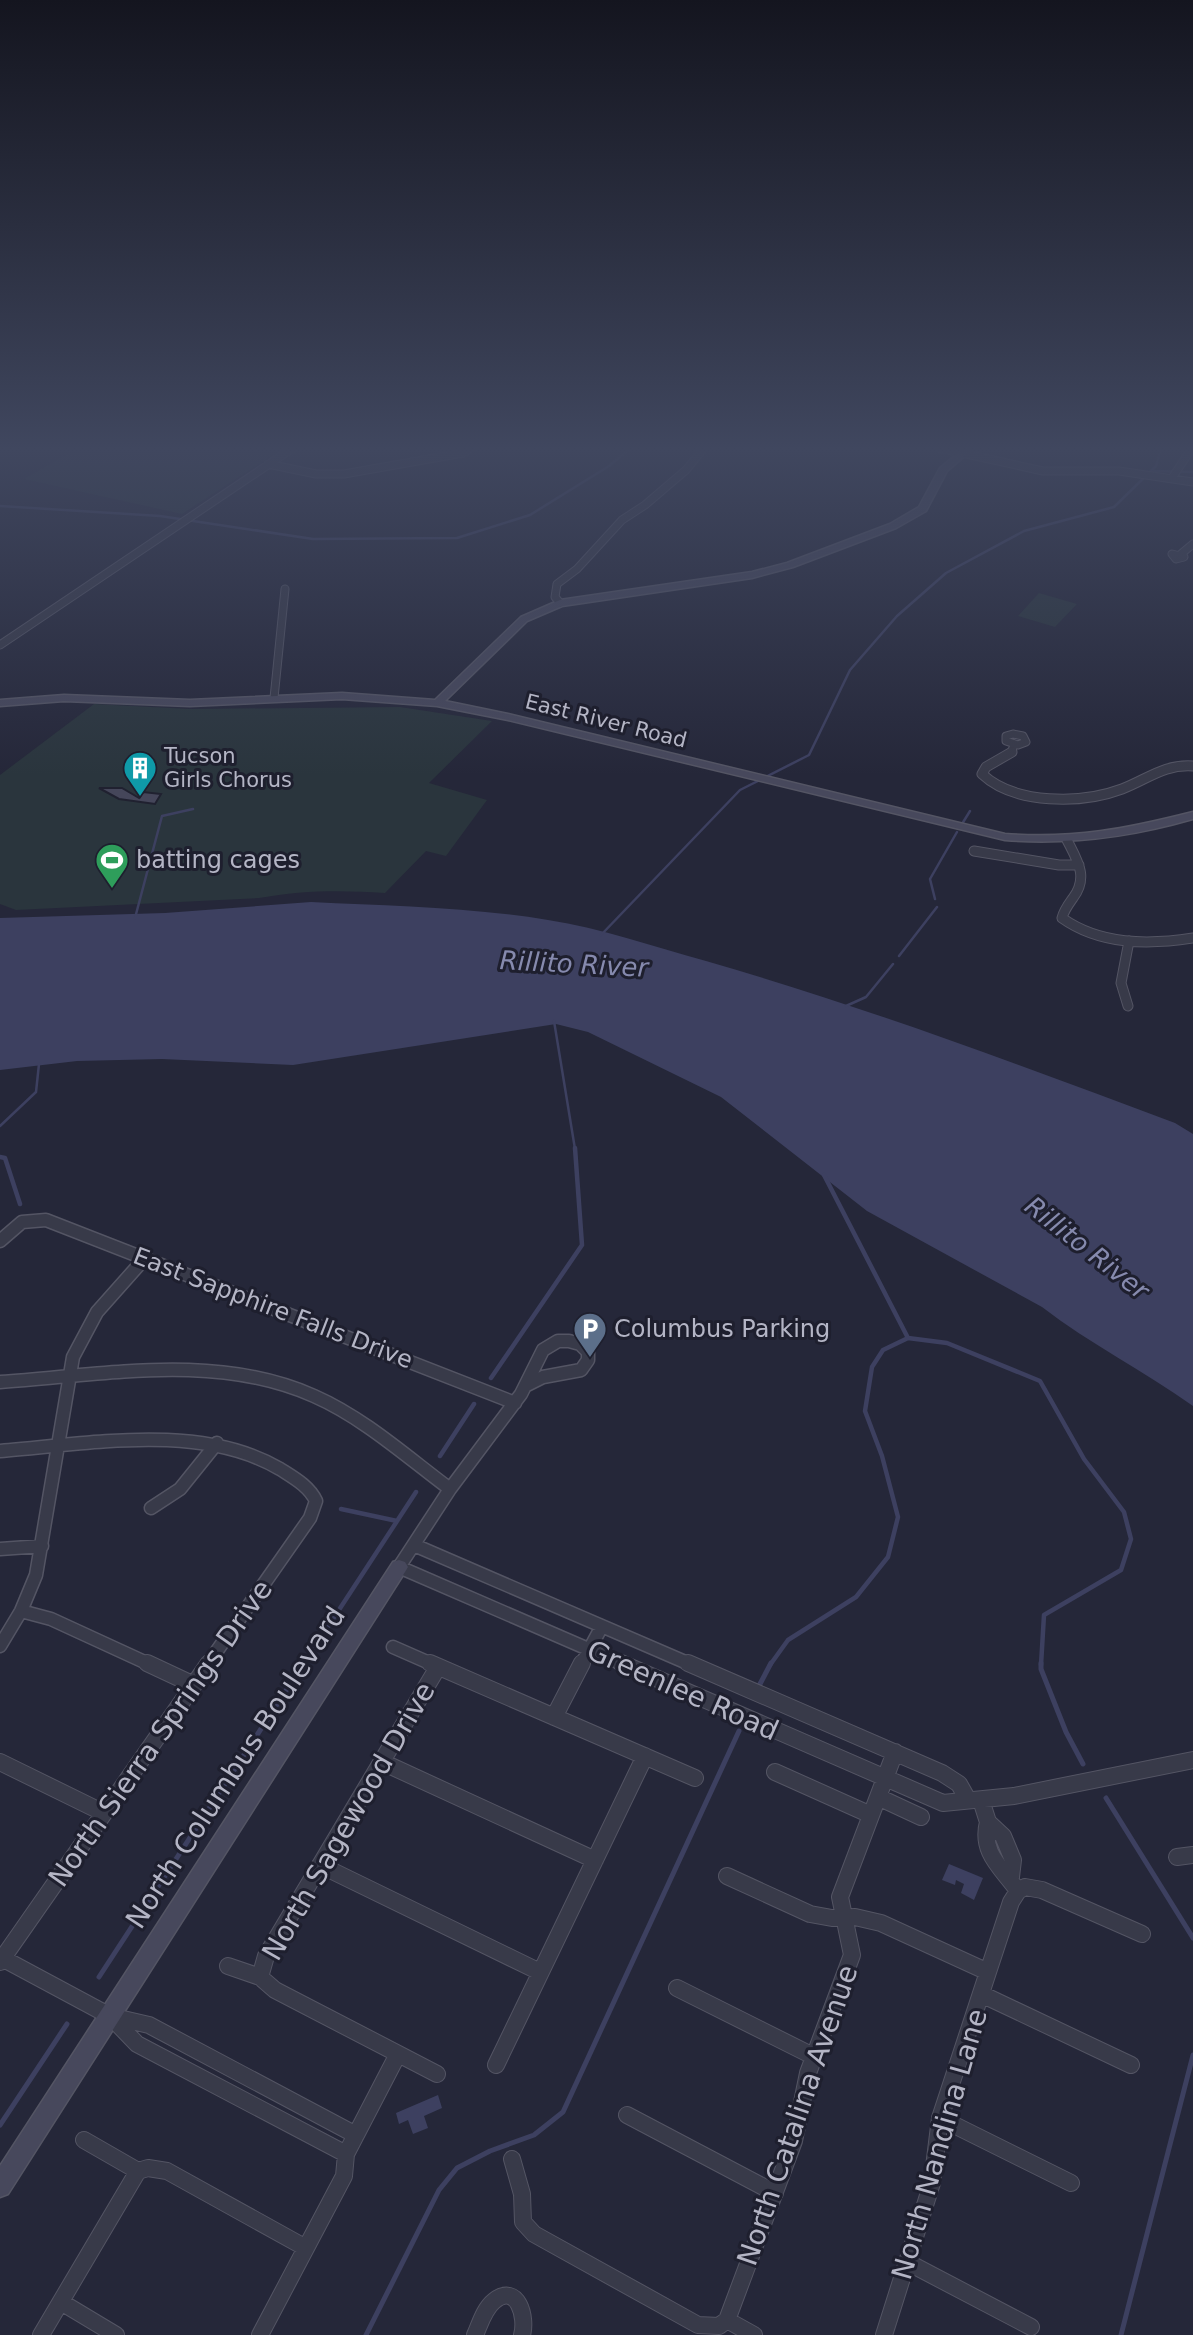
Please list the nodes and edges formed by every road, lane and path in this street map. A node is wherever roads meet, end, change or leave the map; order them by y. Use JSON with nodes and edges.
{"nodes":[{"id":1,"x":130,"y":557,"type":"edge"},
{"id":2,"x":588,"y":557,"type":"edge"},
{"id":3,"x":811,"y":557,"type":"edge"},
{"id":4,"x":285,"y":589,"type":"dead end"},
{"id":5,"x":560,"y":603,"type":"junction"},
{"id":6,"x":0,"y":645,"type":"edge"},
{"id":7,"x":274,"y":698,"type":"junction"},
{"id":8,"x":0,"y":703,"type":"edge"},
{"id":9,"x":436,"y":703,"type":"junction"},
{"id":10,"x":1014,"y":745,"type":"dead end"},
{"id":11,"x":1193,"y":765,"type":"edge"},
{"id":12,"x":1193,"y":816,"type":"edge"},
{"id":13,"x":1067,"y":840,"type":"junction"},
{"id":14,"x":974,"y":851,"type":"dead end"},
{"id":15,"x":1079,"y":865,"type":"junction"},
{"id":16,"x":1193,"y":938,"type":"edge"},
{"id":17,"x":1129,"y":941,"type":"junction"},
{"id":18,"x":1128,"y":1006,"type":"dead end"},
{"id":19,"x":0,"y":1241,"type":"edge"},
{"id":20,"x":145,"y":1258,"type":"junction"},
{"id":21,"x":68,"y":1377,"type":"junction"},
{"id":22,"x":0,"y":1382,"type":"edge"},
{"id":23,"x":527,"y":1385,"type":"junction"},
{"id":24,"x":515,"y":1403,"type":"junction"},
{"id":25,"x":217,"y":1443,"type":"junction"},
{"id":26,"x":57,"y":1447,"type":"junction"},
{"id":27,"x":0,"y":1451,"type":"edge"},
{"id":28,"x":450,"y":1489,"type":"junction"},
{"id":29,"x":151,"y":1508,"type":"dead end"},
{"id":30,"x":414,"y":1545,"type":"junction"},
{"id":31,"x":42,"y":1546,"type":"junction"},
{"id":32,"x":0,"y":1549,"type":"edge"},
{"id":33,"x":400,"y":1567,"type":"junction"},
{"id":34,"x":21,"y":1611,"type":"junction"},
{"id":35,"x":602,"y":1626,"type":"junction"},
{"id":36,"x":0,"y":1646,"type":"edge"},
{"id":37,"x":393,"y":1647,"type":"dead end"},
{"id":38,"x":590,"y":1650,"type":"junction"},
{"id":39,"x":438,"y":1667,"type":"junction"},
{"id":40,"x":194,"y":1685,"type":"junction"},
{"id":41,"x":554,"y":1717,"type":"junction"},
{"id":42,"x":895,"y":1752,"type":"junction"},
{"id":43,"x":645,"y":1756,"type":"junction"},
{"id":44,"x":1193,"y":1760,"type":"edge"},
{"id":45,"x":0,"y":1762,"type":"edge"},
{"id":46,"x":382,"y":1762,"type":"junction"},
{"id":47,"x":775,"y":1772,"type":"dead end"},
{"id":48,"x":695,"y":1778,"type":"dead end"},
{"id":49,"x":885,"y":1779,"type":"junction"},
{"id":50,"x":878,"y":1797,"type":"junction"},
{"id":51,"x":974,"y":1800,"type":"junction"},
{"id":52,"x":104,"y":1813,"type":"junction"},
{"id":53,"x":871,"y":1815,"type":"junction"},
{"id":54,"x":921,"y":1817,"type":"dead end"},
{"id":55,"x":1193,"y":1855,"type":"edge"},
{"id":56,"x":1177,"y":1857,"type":"dead end"},
{"id":57,"x":595,"y":1860,"type":"junction"},
{"id":58,"x":320,"y":1865,"type":"junction"},
{"id":59,"x":727,"y":1876,"type":"dead end"},
{"id":60,"x":1015,"y":1884,"type":"junction"},
{"id":61,"x":844,"y":1917,"type":"junction"},
{"id":62,"x":1142,"y":1934,"type":"dead end"},
{"id":63,"x":1,"y":1959,"type":"edge"},
{"id":64,"x":228,"y":1966,"type":"dead end"},
{"id":65,"x":540,"y":1972,"type":"junction"},
{"id":66,"x":988,"y":1972,"type":"junction"},
{"id":67,"x":260,"y":1977,"type":"junction"},
{"id":68,"x":677,"y":1988,"type":"dead end"},
{"id":69,"x":981,"y":1994,"type":"junction"},
{"id":70,"x":110,"y":2016,"type":"junction"},
{"id":71,"x":398,"y":2054,"type":"junction"},
{"id":72,"x":813,"y":2056,"type":"junction"},
{"id":73,"x":1131,"y":2064,"type":"dead end"},
{"id":74,"x":496,"y":2065,"type":"dead end"},
{"id":75,"x":437,"y":2074,"type":"dead end"},
{"id":76,"x":627,"y":2115,"type":"dead end"},
{"id":77,"x":940,"y":2118,"type":"junction"},
{"id":78,"x":356,"y":2134,"type":"junction"},
{"id":79,"x":85,"y":2140,"type":"dead end"},
{"id":80,"x":346,"y":2154,"type":"junction"},
{"id":81,"x":512,"y":2159,"type":"dead end"},
{"id":82,"x":138,"y":2171,"type":"junction"},
{"id":83,"x":1070,"y":2183,"type":"dead end"},
{"id":84,"x":0,"y":2186,"type":"edge"},
{"id":85,"x":775,"y":2193,"type":"junction"},
{"id":86,"x":306,"y":2248,"type":"junction"},
{"id":87,"x":907,"y":2262,"type":"junction"},
{"id":88,"x":61,"y":2302,"type":"junction"},
{"id":89,"x":727,"y":2320,"type":"junction"},
{"id":90,"x":1031,"y":2327,"type":"dead end"},
{"id":91,"x":41,"y":2335,"type":"edge"},
{"id":92,"x":116,"y":2335,"type":"edge"},
{"id":93,"x":260,"y":2335,"type":"edge"},
{"id":94,"x":475,"y":2335,"type":"edge"},
{"id":95,"x":523,"y":2335,"type":"edge"},
{"id":96,"x":754,"y":2335,"type":"edge"},
{"id":97,"x":884,"y":2335,"type":"edge"}],
"edges":[{"from":1,"to":6,"type":"street"},
{"from":2,"to":5,"type":"street"},
{"from":3,"to":5,"type":"street"},
{"from":4,"to":7,"type":"street"},
{"from":5,"to":9,"type":"street"},
{"from":7,"to":8,"type":"street","name":"East River Road"},
{"from":7,"to":9,"type":"street","name":"East River Road"},
{"from":9,"to":13,"type":"street","name":"East River Road"},
{"from":10,"to":11,"type":"street"},
{"from":12,"to":13,"type":"street","name":"East River Road"},
{"from":13,"to":15,"type":"street"},
{"from":14,"to":15,"type":"street"},
{"from":15,"to":17,"type":"street"},
{"from":16,"to":17,"type":"street"},
{"from":17,"to":18,"type":"street"},
{"from":19,"to":20,"type":"street","name":"East Sapphire Falls Drive"},
{"from":20,"to":21,"type":"street"},
{"from":20,"to":24,"type":"street","name":"East Sapphire Falls Drive"},
{"from":21,"to":22,"type":"street"},
{"from":21,"to":26,"type":"street"},
{"from":21,"to":28,"type":"street"},
{"from":23,"to":23,"type":"street","name":"North Columbus Boulevard"},
{"from":23,"to":24,"type":"street","name":"North Columbus Boulevard"},
{"from":24,"to":28,"type":"street","name":"North Columbus Boulevard"},
{"from":25,"to":26,"type":"street"},
{"from":25,"to":29,"type":"street"},
{"from":25,"to":40,"type":"street","name":"North Sierra Springs Drive"},
{"from":26,"to":27,"type":"street"},
{"from":26,"to":31,"type":"street"},
{"from":28,"to":30,"type":"street","name":"North Columbus Boulevard"},
{"from":30,"to":33,"type":"street","name":"North Columbus Boulevard"},
{"from":30,"to":35,"type":"street","name":"Greenlee Road"},
{"from":31,"to":32,"type":"street"},
{"from":31,"to":34,"type":"street"},
{"from":33,"to":38,"type":"street","name":"Greenlee Road"},
{"from":33,"to":70,"type":"street","name":"North Columbus Boulevard"},
{"from":34,"to":36,"type":"street"},
{"from":34,"to":40,"type":"street"},
{"from":35,"to":38,"type":"street"},
{"from":35,"to":42,"type":"street","name":"Greenlee Road"},
{"from":37,"to":39,"type":"street"},
{"from":38,"to":41,"type":"street"},
{"from":38,"to":49,"type":"street","name":"Greenlee Road"},
{"from":39,"to":41,"type":"street"},
{"from":39,"to":46,"type":"street","name":"North Sagewood Drive"},
{"from":40,"to":52,"type":"street","name":"North Sierra Springs Drive"},
{"from":41,"to":43,"type":"street"},
{"from":42,"to":49,"type":"street","name":"North Catalina Avenue"},
{"from":42,"to":51,"type":"street","name":"Greenlee Road"},
{"from":43,"to":48,"type":"street"},
{"from":43,"to":57,"type":"street"},
{"from":44,"to":51,"type":"street","name":"Greenlee Road"},
{"from":45,"to":52,"type":"street"},
{"from":46,"to":57,"type":"street"},
{"from":46,"to":58,"type":"street","name":"North Sagewood Drive"},
{"from":47,"to":53,"type":"street"},
{"from":49,"to":50,"type":"street","name":"North Catalina Avenue"},
{"from":49,"to":51,"type":"street","name":"Greenlee Road"},
{"from":50,"to":53,"type":"street","name":"North Catalina Avenue"},
{"from":50,"to":54,"type":"street"},
{"from":51,"to":60,"type":"street"},
{"from":52,"to":63,"type":"street","name":"North Sierra Springs Drive"},
{"from":53,"to":61,"type":"street","name":"North Catalina Avenue"},
{"from":55,"to":56,"type":"street"},
{"from":57,"to":65,"type":"street"},
{"from":58,"to":65,"type":"street"},
{"from":58,"to":67,"type":"street","name":"North Sagewood Drive"},
{"from":59,"to":61,"type":"street"},
{"from":60,"to":62,"type":"street"},
{"from":60,"to":66,"type":"street","name":"North Nandina Lane"},
{"from":61,"to":66,"type":"street"},
{"from":61,"to":72,"type":"street","name":"North Catalina Avenue"},
{"from":63,"to":70,"type":"street"},
{"from":64,"to":67,"type":"street"},
{"from":65,"to":74,"type":"street"},
{"from":66,"to":69,"type":"street","name":"North Nandina Lane"},
{"from":67,"to":71,"type":"street"},
{"from":68,"to":72,"type":"street"},
{"from":69,"to":73,"type":"street"},
{"from":69,"to":77,"type":"street","name":"North Nandina Lane"},
{"from":70,"to":78,"type":"street"},
{"from":70,"to":80,"type":"street"},
{"from":70,"to":84,"type":"street","name":"North Columbus Boulevard"},
{"from":71,"to":75,"type":"street"},
{"from":71,"to":78,"type":"street"},
{"from":72,"to":85,"type":"street","name":"North Catalina Avenue"},
{"from":76,"to":85,"type":"street"},
{"from":77,"to":83,"type":"street"},
{"from":77,"to":87,"type":"street","name":"North Nandina Lane"},
{"from":78,"to":80,"type":"street"},
{"from":79,"to":82,"type":"street"},
{"from":80,"to":86,"type":"street"},
{"from":81,"to":89,"type":"street"},
{"from":82,"to":86,"type":"street"},
{"from":82,"to":88,"type":"street"},
{"from":85,"to":89,"type":"street","name":"North Catalina Avenue"},
{"from":86,"to":93,"type":"street"},
{"from":87,"to":90,"type":"street"},
{"from":87,"to":97,"type":"street","name":"North Nandina Lane"},
{"from":88,"to":91,"type":"street"},
{"from":88,"to":92,"type":"street"},
{"from":89,"to":96,"type":"street"},
{"from":94,"to":95,"type":"street"}]}
